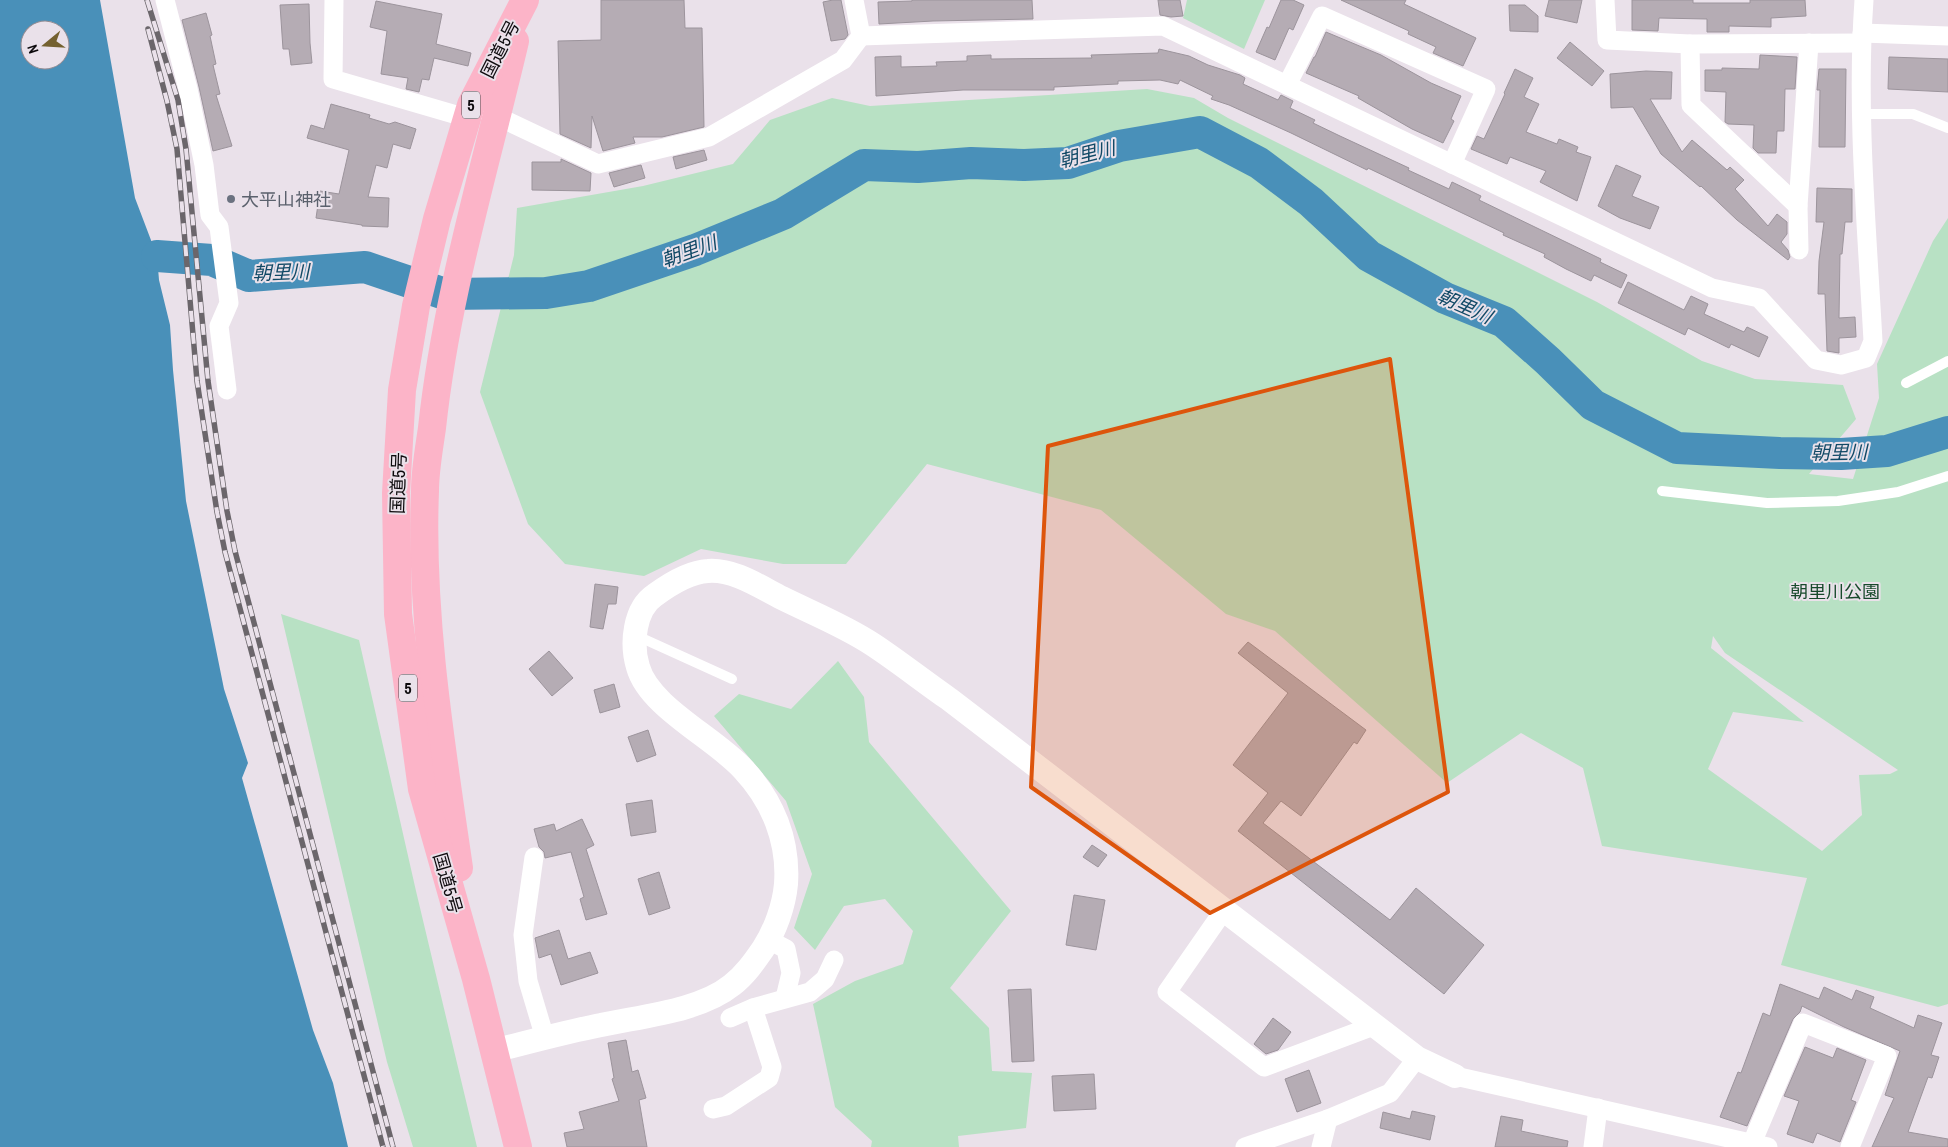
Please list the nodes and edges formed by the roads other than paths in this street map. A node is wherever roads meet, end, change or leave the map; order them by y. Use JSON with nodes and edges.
{"nodes":[{"id":1,"x":165,"y":0,"type":"edge"},
{"id":2,"x":334,"y":0,"type":"edge"},
{"id":3,"x":525,"y":0,"type":"edge"},
{"id":4,"x":854,"y":0,"type":"edge"},
{"id":5,"x":1605,"y":0,"type":"edge"},
{"id":6,"x":1864,"y":0,"type":"edge"},
{"id":7,"x":861,"y":36,"type":"junction"},
{"id":8,"x":1948,"y":36,"type":"edge"},
{"id":9,"x":1861,"y":38,"type":"junction"},
{"id":10,"x":1690,"y":44,"type":"junction"},
{"id":11,"x":1809,"y":44,"type":"junction"},
{"id":12,"x":1287,"y":85,"type":"junction"},
{"id":13,"x":469,"y":111,"type":"junction"},
{"id":14,"x":1862,"y":114,"type":"junction"},
{"id":15,"x":498,"y":117,"type":"junction"},
{"id":16,"x":1948,"y":128,"type":"edge"},
{"id":17,"x":1452,"y":164,"type":"junction"},
{"id":18,"x":1798,"y":206,"type":"junction"},
{"id":19,"x":1799,"y":250,"type":"dead end"},
{"id":20,"x":1948,"y":361,"type":"edge"},
{"id":21,"x":1906,"y":383,"type":"dead end"},
{"id":22,"x":228,"y":390,"type":"dead end"},
{"id":23,"x":1948,"y":476,"type":"edge"},
{"id":24,"x":425,"y":490,"type":"junction"},
{"id":25,"x":1662,"y":491,"type":"dead end"},
{"id":26,"x":396,"y":493,"type":"junction"},
{"id":27,"x":634,"y":635,"type":"junction"},
{"id":28,"x":732,"y":679,"type":"dead end"},
{"id":29,"x":534,"y":858,"type":"dead end"},
{"id":30,"x":1224,"y":910,"type":"junction"},
{"id":31,"x":768,"y":940,"type":"junction"},
{"id":32,"x":834,"y":960,"type":"dead end"},
{"id":33,"x":476,"y":979,"type":"junction"},
{"id":34,"x":785,"y":998,"type":"junction"},
{"id":35,"x":753,"y":1008,"type":"junction"},
{"id":36,"x":730,"y":1018,"type":"dead end"},
{"id":37,"x":1376,"y":1025,"type":"junction"},
{"id":38,"x":545,"y":1038,"type":"junction"},
{"id":39,"x":493,"y":1051,"type":"junction"},
{"id":40,"x":1417,"y":1058,"type":"junction"},
{"id":41,"x":1455,"y":1076,"type":"joint"},
{"id":42,"x":1598,"y":1108,"type":"junction"},
{"id":43,"x":713,"y":1109,"type":"dead end"},
{"id":44,"x":1328,"y":1118,"type":"junction"},
{"id":45,"x":1760,"y":1145,"type":"edge"},
{"id":46,"x":518,"y":1147,"type":"edge"},
{"id":47,"x":1245,"y":1147,"type":"edge"},
{"id":48,"x":1321,"y":1147,"type":"edge"},
{"id":49,"x":1593,"y":1147,"type":"edge"},
{"id":50,"x":1850,"y":1147,"type":"edge"}],
"edges":[{"from":1,"to":22,"type":"street"},
{"from":2,"to":13,"type":"street"},
{"from":3,"to":13,"type":"highway","name":"国道5号","number":"5"},
{"from":3,"to":15,"type":"highway","name":"国道5号","number":"5"},
{"from":4,"to":7,"type":"street"},
{"from":5,"to":10,"type":"street"},
{"from":6,"to":9,"type":"street"},
{"from":7,"to":12,"type":"street"},
{"from":7,"to":15,"type":"street"},
{"from":8,"to":9,"type":"street"},
{"from":9,"to":11,"type":"street"},
{"from":9,"to":14,"type":"street"},
{"from":10,"to":11,"type":"street"},
{"from":10,"to":18,"type":"street"},
{"from":11,"to":18,"type":"street"},
{"from":12,"to":17,"type":"street"},
{"from":12,"to":17,"type":"street"},
{"from":13,"to":15,"type":"street"},
{"from":13,"to":26,"type":"highway","name":"国道5号","number":"5"},
{"from":14,"to":16,"type":"lane"},
{"from":14,"to":17,"type":"street"},
{"from":15,"to":24,"type":"highway","name":"国道5号","number":"5"},
{"from":18,"to":19,"type":"street"},
{"from":20,"to":21,"type":"lane"},
{"from":23,"to":25,"type":"lane"},
{"from":24,"to":26,"type":"highway"},
{"from":24,"to":33,"type":"highway","name":"国道5号","number":"5"},
{"from":26,"to":33,"type":"highway","name":"国道5号","number":"5"},
{"from":27,"to":28,"type":"lane"},
{"from":27,"to":30,"type":"street"},
{"from":27,"to":31,"type":"street"},
{"from":29,"to":38,"type":"street"},
{"from":30,"to":37,"type":"street"},
{"from":30,"to":37,"type":"street"},
{"from":31,"to":34,"type":"street"},
{"from":31,"to":38,"type":"street"},
{"from":32,"to":34,"type":"street"},
{"from":33,"to":39,"type":"highway","name":"国道5号","number":"5"},
{"from":34,"to":35,"type":"street"},
{"from":35,"to":36,"type":"street"},
{"from":35,"to":43,"type":"street"},
{"from":37,"to":40,"type":"street"},
{"from":38,"to":39,"type":"street"},
{"from":39,"to":46,"type":"highway","name":"国道5号","number":"5"},
{"from":40,"to":41,"type":"street"},
{"from":40,"to":44,"type":"street"},
{"from":41,"to":42,"type":"street"},
{"from":42,"to":45,"type":"street"},
{"from":42,"to":49,"type":"street"},
{"from":44,"to":47,"type":"street"},
{"from":44,"to":48,"type":"street"},
{"from":45,"to":50,"type":"street"}]}
